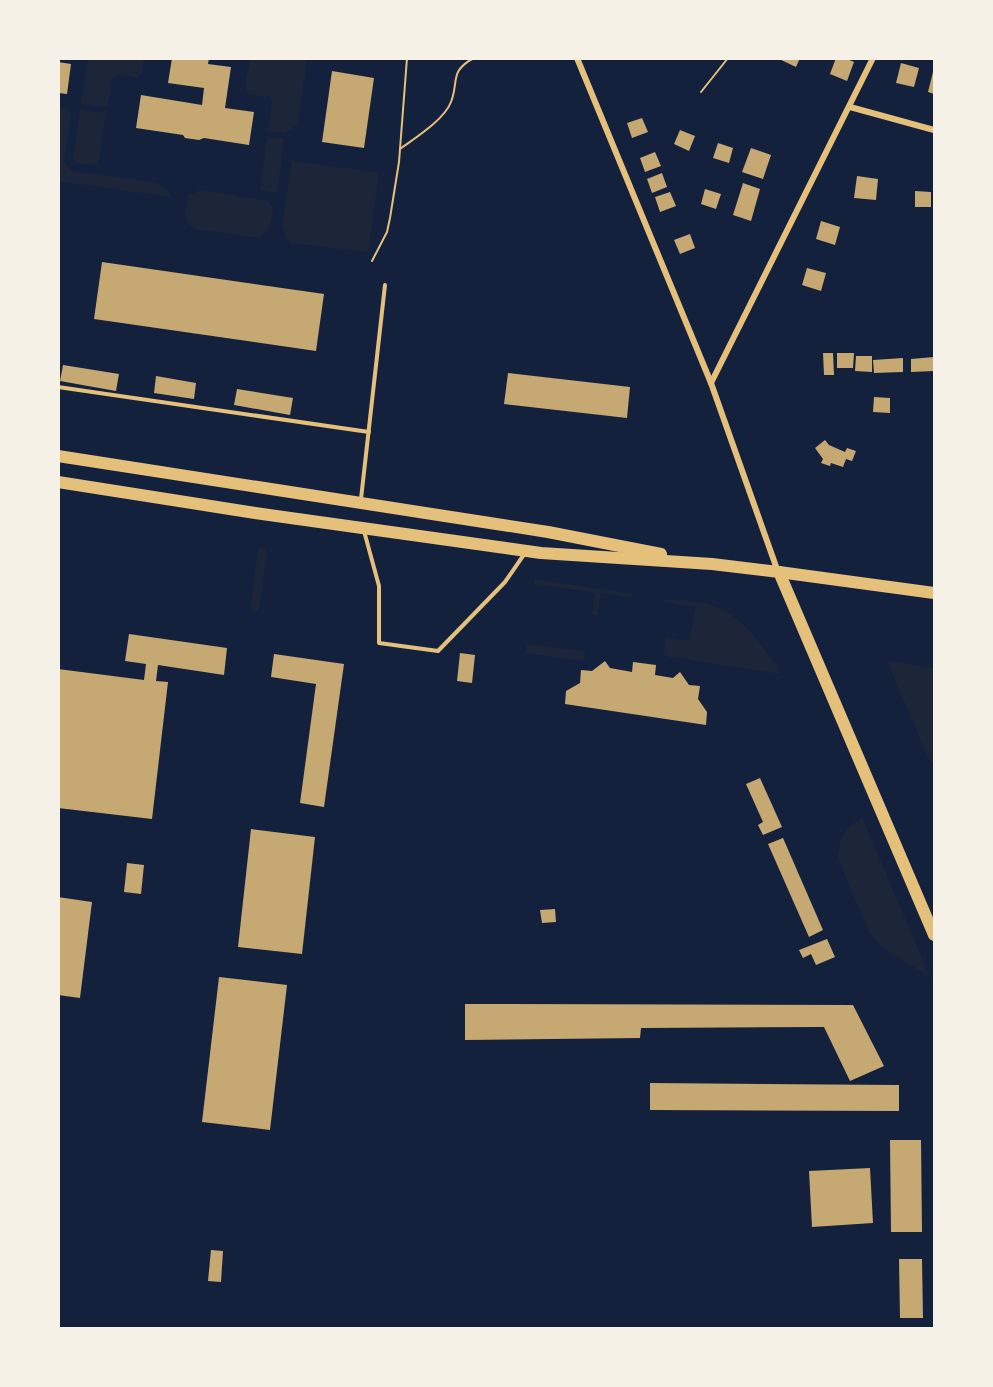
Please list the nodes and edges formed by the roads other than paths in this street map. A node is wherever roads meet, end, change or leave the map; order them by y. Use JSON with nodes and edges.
{"nodes":[{"id":1,"x":576,"y":58,"type":"edge"},
{"id":2,"x":873,"y":58,"type":"edge"},
{"id":3,"x":850,"y":106,"type":"junction"},
{"id":4,"x":934,"y":130,"type":"edge"},
{"id":5,"x":385,"y":285,"type":"dead end"},
{"id":6,"x":711,"y":383,"type":"junction"},
{"id":7,"x":58,"y":387,"type":"edge"},
{"id":8,"x":369,"y":432,"type":"junction"},
{"id":9,"x":58,"y":456,"type":"edge"},
{"id":10,"x":58,"y":482,"type":"edge"},
{"id":11,"x":361,"y":503,"type":"junction"},
{"id":12,"x":363,"y":528,"type":"junction"},
{"id":13,"x":527,"y":551,"type":"junction"},
{"id":14,"x":712,"y":564,"type":"junction"},
{"id":15,"x":778,"y":572,"type":"junction"},
{"id":16,"x":934,"y":593,"type":"edge"},
{"id":17,"x":934,"y":935,"type":"edge"}],
"edges":[{"from":1,"to":6,"type":"street"},
{"from":2,"to":3,"type":"street"},
{"from":3,"to":4,"type":"street"},
{"from":3,"to":6,"type":"street"},
{"from":5,"to":8,"type":"lane"},
{"from":6,"to":15,"type":"street"},
{"from":7,"to":8,"type":"lane"},
{"from":8,"to":11,"type":"lane"},
{"from":9,"to":11,"type":"main road"},
{"from":10,"to":12,"type":"main road"},
{"from":11,"to":14,"type":"main road"},
{"from":12,"to":13,"type":"main road"},
{"from":12,"to":13,"type":"lane"},
{"from":13,"to":14,"type":"main road"},
{"from":14,"to":15,"type":"main road"},
{"from":15,"to":16,"type":"main road"},
{"from":15,"to":17,"type":"main road"}]}
